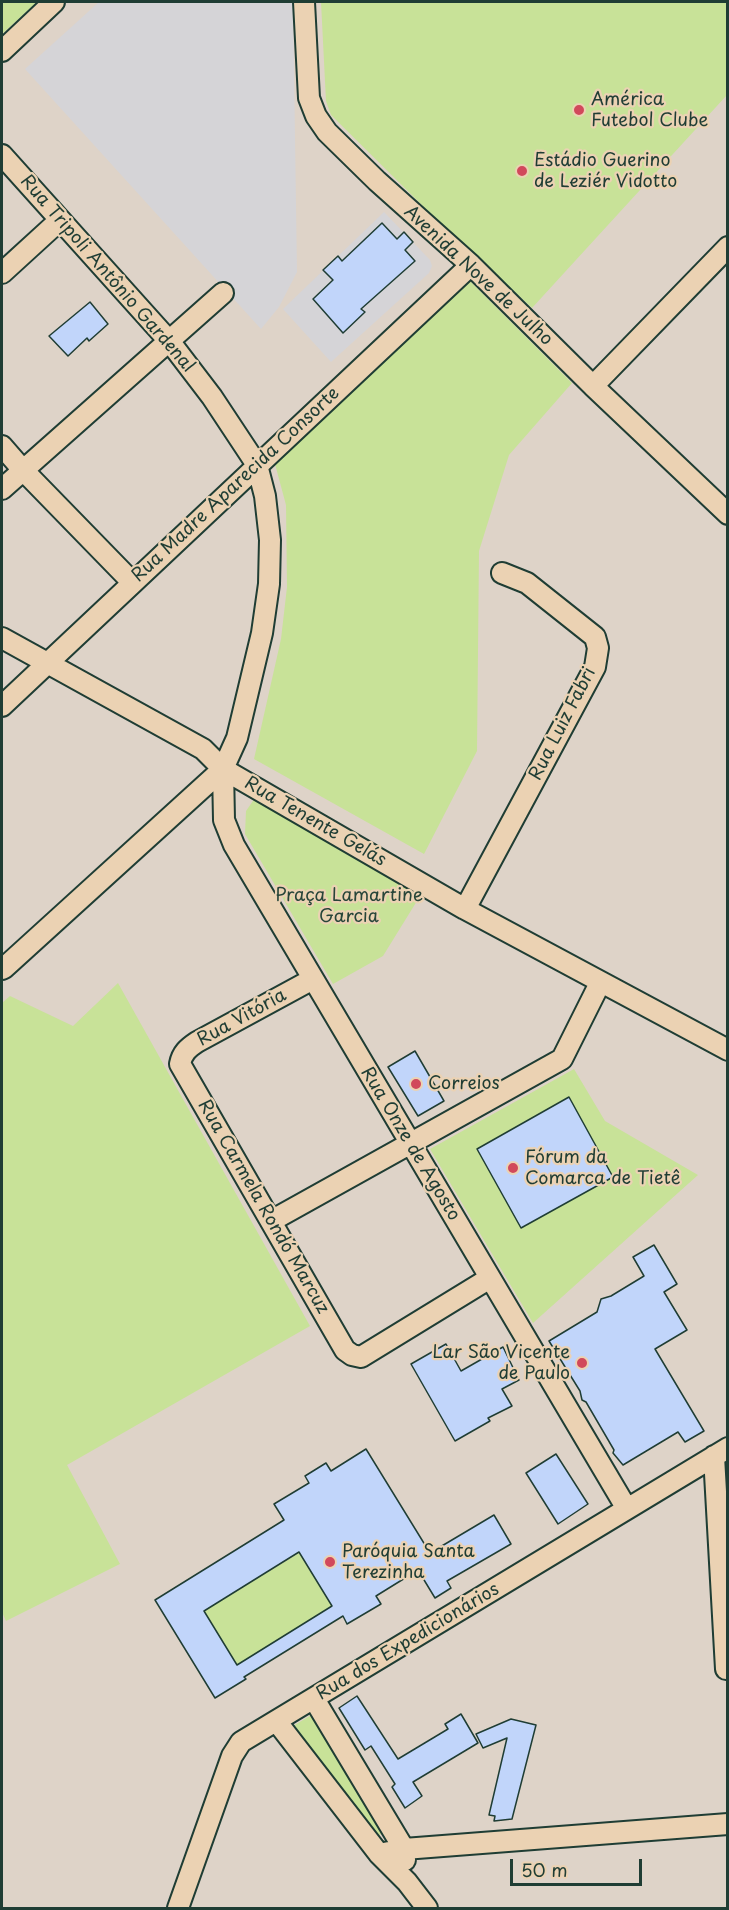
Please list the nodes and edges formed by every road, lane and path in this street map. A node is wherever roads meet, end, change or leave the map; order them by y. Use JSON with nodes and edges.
{"nodes":[{"id":1,"x":54,"y":2,"type":"edge"},
{"id":2,"x":304,"y":2,"type":"edge"},
{"id":3,"x":2,"y":51,"type":"edge"},
{"id":4,"x":2,"y":155,"type":"edge"},
{"id":5,"x":60,"y":220,"type":"junction"},
{"id":6,"x":728,"y":247,"type":"edge"},
{"id":7,"x":471,"y":265,"type":"junction"},
{"id":8,"x":2,"y":273,"type":"edge"},
{"id":9,"x":223,"y":294,"type":"dead end"},
{"id":10,"x":170,"y":342,"type":"junction"},
{"id":11,"x":593,"y":386,"type":"junction"},
{"id":12,"x":2,"y":446,"type":"edge"},
{"id":13,"x":257,"y":465,"type":"junction"},
{"id":14,"x":22,"y":469,"type":"junction"},
{"id":15,"x":2,"y":489,"type":"edge"},
{"id":16,"x":728,"y":514,"type":"edge"},
{"id":17,"x":502,"y":573,"type":"dead end"},
{"id":18,"x":132,"y":582,"type":"junction"},
{"id":19,"x":2,"y":638,"type":"edge"},
{"id":20,"x":48,"y":663,"type":"junction"},
{"id":21,"x":2,"y":706,"type":"edge"},
{"id":22,"x":223,"y":769,"type":"junction"},
{"id":23,"x":465,"y":909,"type":"junction"},
{"id":24,"x":3,"y":968,"type":"edge"},
{"id":25,"x":313,"y":979,"type":"junction"},
{"id":26,"x":600,"y":983,"type":"junction"},
{"id":27,"x":728,"y":1050,"type":"edge"},
{"id":28,"x":180,"y":1064,"type":"joint"},
{"id":29,"x":410,"y":1144,"type":"junction"},
{"id":30,"x":271,"y":1221,"type":"junction"},
{"id":31,"x":490,"y":1278,"type":"junction"},
{"id":32,"x":721,"y":1452,"type":"edge"},
{"id":33,"x":627,"y":1509,"type":"junction"},
{"id":34,"x":725,"y":1588,"type":"edge"},
{"id":35,"x":726,"y":1669,"type":"dead end"},
{"id":36,"x":314,"y":1699,"type":"junction"},
{"id":37,"x":277,"y":1722,"type":"junction"},
{"id":38,"x":728,"y":1824,"type":"edge"},
{"id":39,"x":404,"y":1849,"type":"junction"},
{"id":40,"x":379,"y":1854,"type":"junction"},
{"id":41,"x":407,"y":1882,"type":"junction"},
{"id":42,"x":178,"y":1908,"type":"edge"},
{"id":43,"x":427,"y":1908,"type":"edge"}],
"edges":[{"from":1,"to":3,"type":"street"},
{"from":2,"to":7,"type":"street","name":"Avenida Nove de Julho"},
{"from":4,"to":5,"type":"street","name":"Rua Tripoli Antônio Gardenal"},
{"from":5,"to":8,"type":"street"},
{"from":5,"to":10,"type":"street","name":"Rua Tripoli Antônio Gardenal"},
{"from":6,"to":11,"type":"street"},
{"from":7,"to":11,"type":"street","name":"Avenida Nove de Julho"},
{"from":7,"to":13,"type":"street","name":"Rua Madre Aparecida Consorte"},
{"from":9,"to":10,"type":"street"},
{"from":10,"to":13,"type":"street","name":"Rua Tripoli Antônio Gardenal"},
{"from":10,"to":14,"type":"street"},
{"from":11,"to":16,"type":"street","name":"Avenida Nove de Julho"},
{"from":12,"to":14,"type":"street"},
{"from":13,"to":18,"type":"street","name":"Rua Madre Aparecida Consorte"},
{"from":13,"to":22,"type":"street","name":"Rua Tripoli Antônio Gardenal"},
{"from":14,"to":15,"type":"street"},
{"from":14,"to":18,"type":"street"},
{"from":17,"to":23,"type":"street","name":"Rua Luiz Fabri"},
{"from":18,"to":20,"type":"street","name":"Rua Madre Aparecida Consorte"},
{"from":19,"to":20,"type":"street","name":"Rua Tenente Gelás"},
{"from":20,"to":21,"type":"street","name":"Rua Madre Aparecida Consorte"},
{"from":20,"to":22,"type":"street","name":"Rua Tenente Gelás"},
{"from":22,"to":23,"type":"street","name":"Rua Tenente Gelás"},
{"from":22,"to":24,"type":"street"},
{"from":22,"to":25,"type":"street","name":"Rua Onze de Agosto"},
{"from":23,"to":26,"type":"street","name":"Rua Tenente Gelás"},
{"from":25,"to":28,"type":"street","name":"Rua Vitória"},
{"from":25,"to":29,"type":"street","name":"Rua Onze de Agosto"},
{"from":26,"to":27,"type":"street","name":"Rua Tenente Gelás"},
{"from":26,"to":29,"type":"street"},
{"from":28,"to":30,"type":"street","name":"Rua Carmela Rondó Marcuz"},
{"from":29,"to":30,"type":"street"},
{"from":29,"to":31,"type":"street","name":"Rua Onze de Agosto"},
{"from":30,"to":31,"type":"street","name":"Rua Carmela Rondó Marcuz"},
{"from":31,"to":33,"type":"street","name":"Rua Onze de Agosto"},
{"from":32,"to":33,"type":"street","name":"Rua dos Expedicionários"},
{"from":32,"to":34,"type":"street"},
{"from":33,"to":36,"type":"street","name":"Rua dos Expedicionários"},
{"from":34,"to":35,"type":"street"},
{"from":36,"to":37,"type":"street","name":"Rua dos Expedicionários"},
{"from":36,"to":39,"type":"street"},
{"from":37,"to":40,"type":"street"},
{"from":37,"to":42,"type":"street","name":"Rua dos Expedicionários"},
{"from":38,"to":39,"type":"street"},
{"from":39,"to":40,"type":"street"},
{"from":39,"to":41,"type":"street"},
{"from":40,"to":41,"type":"street"},
{"from":41,"to":43,"type":"street"}]}
